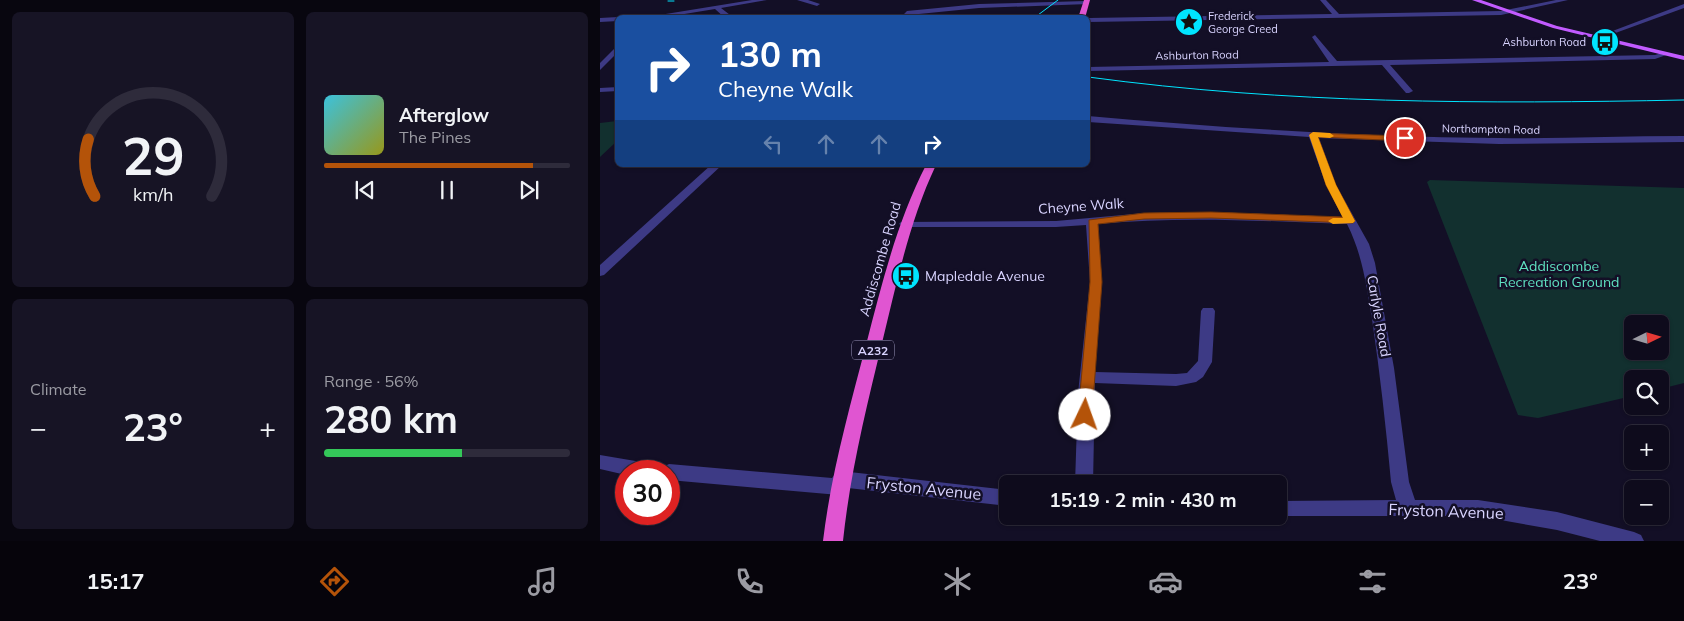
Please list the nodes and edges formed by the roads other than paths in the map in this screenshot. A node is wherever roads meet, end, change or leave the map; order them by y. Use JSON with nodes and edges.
{"nodes":[{"id":1,"x":764,"y":0,"type":"edge"},
{"id":2,"x":800,"y":0,"type":"edge"},
{"id":3,"x":1323,"y":0,"type":"edge"},
{"id":4,"x":1475,"y":0,"type":"edge"},
{"id":5,"x":1565,"y":0,"type":"edge"},
{"id":6,"x":746,"y":1,"type":"edge"},
{"id":7,"x":1086,"y":1,"type":"edge"},
{"id":8,"x":1042,"y":2,"type":"edge"},
{"id":9,"x":818,"y":4,"type":"dead end"},
{"id":10,"x":1684,"y":6,"type":"edge"},
{"id":11,"x":717,"y":8,"type":"junction"},
{"id":12,"x":928,"y":12,"type":"junction"},
{"id":13,"x":1506,"y":12,"type":"junction"},
{"id":14,"x":666,"y":15,"type":"edge"},
{"id":15,"x":724,"y":15,"type":"edge"},
{"id":16,"x":905,"y":15,"type":"edge"},
{"id":17,"x":924,"y":15,"type":"edge"},
{"id":18,"x":1082,"y":15,"type":"edge"},
{"id":19,"x":1337,"y":16,"type":"junction"},
{"id":20,"x":615,"y":19,"type":"edge"},
{"id":21,"x":600,"y":20,"type":"edge"},
{"id":22,"x":1090,"y":20,"type":"edge"},
{"id":23,"x":1315,"y":37,"type":"dead end"},
{"id":24,"x":1597,"y":38,"type":"junction"},
{"id":25,"x":615,"y":50,"type":"edge"},
{"id":26,"x":1665,"y":54,"type":"junction"},
{"id":27,"x":1684,"y":58,"type":"edge"},
{"id":28,"x":1384,"y":63,"type":"junction"},
{"id":29,"x":1335,"y":64,"type":"junction"},
{"id":30,"x":600,"y":68,"type":"edge"},
{"id":31,"x":1090,"y":69,"type":"edge"},
{"id":32,"x":615,"y":89,"type":"edge"},
{"id":33,"x":600,"y":90,"type":"edge"},
{"id":34,"x":1409,"y":91,"type":"dead end"},
{"id":35,"x":1090,"y":119,"type":"edge"},
{"id":36,"x":1313,"y":135,"type":"junction"},
{"id":37,"x":1684,"y":139,"type":"edge"},
{"id":38,"x":715,"y":167,"type":"edge"},
{"id":39,"x":930,"y":167,"type":"edge"},
{"id":40,"x":1350,"y":221,"type":"junction"},
{"id":41,"x":1092,"y":222,"type":"junction"},
{"id":42,"x":906,"y":224,"type":"junction"},
{"id":43,"x":600,"y":272,"type":"edge"},
{"id":44,"x":1208,"y":310,"type":"dead end"},
{"id":45,"x":1087,"y":376,"type":"junction"},
{"id":46,"x":600,"y":462,"type":"edge"},
{"id":47,"x":615,"y":466,"type":"edge"},
{"id":48,"x":680,"y":473,"type":"edge"},
{"id":49,"x":1084,"y":475,"type":"edge"},
{"id":50,"x":840,"y":483,"type":"junction"},
{"id":51,"x":999,"y":497,"type":"edge"},
{"id":52,"x":1408,"y":508,"type":"junction"},
{"id":53,"x":1287,"y":509,"type":"edge"},
{"id":54,"x":1614,"y":538,"type":"edge"},
{"id":55,"x":833,"y":541,"type":"edge"},
{"id":56,"x":1634,"y":541,"type":"edge"}],
"edges":[{"from":1,"to":6,"type":"street"},
{"from":2,"to":9,"type":"street"},
{"from":3,"to":19,"type":"street"},
{"from":4,"to":13,"type":"main road"},
{"from":5,"to":13,"type":"street"},
{"from":6,"to":11,"type":"street"},
{"from":7,"to":8,"type":"street"},
{"from":7,"to":18,"type":"highway"},
{"from":8,"to":12,"type":"street"},
{"from":10,"to":24,"type":"street"},
{"from":11,"to":14,"type":"street"},
{"from":11,"to":15,"type":"street"},
{"from":12,"to":16,"type":"street"},
{"from":12,"to":17,"type":"street"},
{"from":13,"to":19,"type":"street"},
{"from":13,"to":24,"type":"main road"},
{"from":19,"to":22,"type":"street"},
{"from":20,"to":21,"type":"street"},
{"from":23,"to":29,"type":"street"},
{"from":24,"to":26,"type":"main road"},
{"from":25,"to":30,"type":"street"},
{"from":26,"to":27,"type":"main road"},
{"from":26,"to":28,"type":"street","name":"Ashburton Road"},
{"from":28,"to":29,"type":"street","name":"Ashburton Road"},
{"from":28,"to":34,"type":"street"},
{"from":29,"to":31,"type":"street","name":"Ashburton Road"},
{"from":32,"to":33,"type":"street"},
{"from":35,"to":36,"type":"street","name":"Northampton Road"},
{"from":36,"to":37,"type":"street","name":"Northampton Road"},
{"from":36,"to":40,"type":"street","name":"Carlyle Road"},
{"from":38,"to":43,"type":"street"},
{"from":39,"to":42,"type":"highway","name":"Addiscombe Road","number":"A232"},
{"from":40,"to":41,"type":"street","name":"Cheyne Walk"},
{"from":40,"to":52,"type":"street","name":"Carlyle Road"},
{"from":41,"to":42,"type":"street","name":"Cheyne Walk"},
{"from":41,"to":45,"type":"street"},
{"from":42,"to":50,"type":"highway","name":"Addiscombe Road","number":"A232"},
{"from":44,"to":45,"type":"street"},
{"from":45,"to":49,"type":"street"},
{"from":46,"to":47,"type":"street"},
{"from":48,"to":50,"type":"street"},
{"from":50,"to":51,"type":"street","name":"Fryston Avenue"},
{"from":50,"to":55,"type":"highway","name":"Addiscombe Road","number":"A232"},
{"from":52,"to":53,"type":"street","name":"Fryston Avenue"},
{"from":52,"to":54,"type":"street","name":"Fryston Avenue"},
{"from":54,"to":56,"type":"street","name":"Fryston Avenue"}]}
